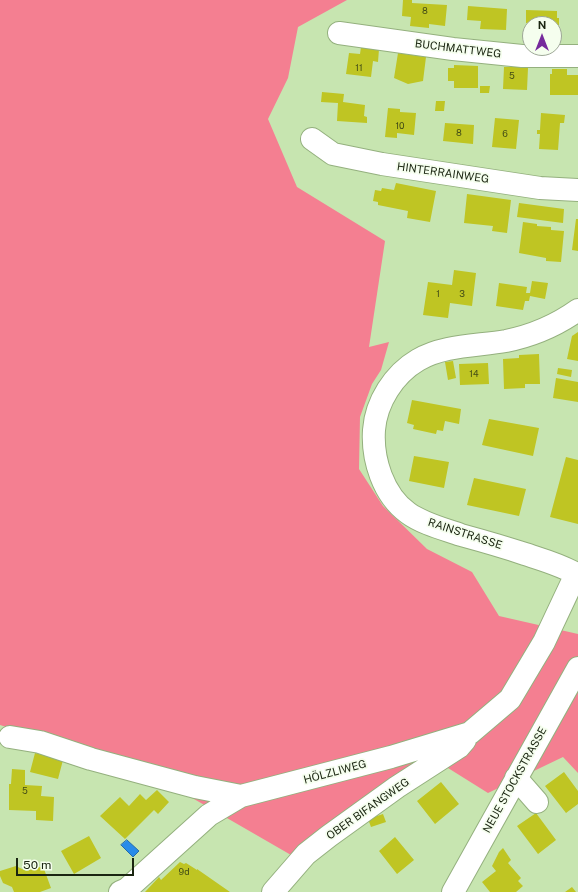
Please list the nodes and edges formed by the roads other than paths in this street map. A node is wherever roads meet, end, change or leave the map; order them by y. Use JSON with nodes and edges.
{"nodes":[{"id":1,"x":339,"y":33,"type":"dead end"},
{"id":2,"x":578,"y":56,"type":"edge"},
{"id":3,"x":312,"y":139,"type":"dead end"},
{"id":4,"x":578,"y":190,"type":"edge"},
{"id":5,"x":578,"y":310,"type":"edge"},
{"id":6,"x":577,"y":575,"type":"edge"},
{"id":7,"x":578,"y":668,"type":"edge"},
{"id":8,"x":470,"y":733,"type":"junction"},
{"id":9,"x":10,"y":737,"type":"dead end"},
{"id":10,"x":516,"y":778,"type":"junction"},
{"id":11,"x":241,"y":796,"type":"junction"},
{"id":12,"x":537,"y":802,"type":"dead end"},
{"id":13,"x":120,"y":892,"type":"edge"},
{"id":14,"x":273,"y":892,"type":"edge"},
{"id":15,"x":453,"y":892,"type":"edge"}],
"edges":[{"from":1,"to":2,"type":"street","name":"BUCHMATTWEG"},
{"from":3,"to":4,"type":"street","name":"HINTERRAINWEG"},
{"from":5,"to":6,"type":"street","name":"RAINSTRASSE"},
{"from":6,"to":8,"type":"street","name":"HÖLZLIWEG"},
{"from":7,"to":10,"type":"street","name":"NEUE STOCKSTRASSE"},
{"from":8,"to":11,"type":"street","name":"HÖLZLIWEG"},
{"from":8,"to":14,"type":"street","name":"OBER BIFANGWEG"},
{"from":9,"to":11,"type":"street","name":"HÖLZLIWEG"},
{"from":10,"to":12,"type":"street"},
{"from":10,"to":15,"type":"street","name":"NEUE STOCKSTRASSE"},
{"from":11,"to":13,"type":"street"}]}
